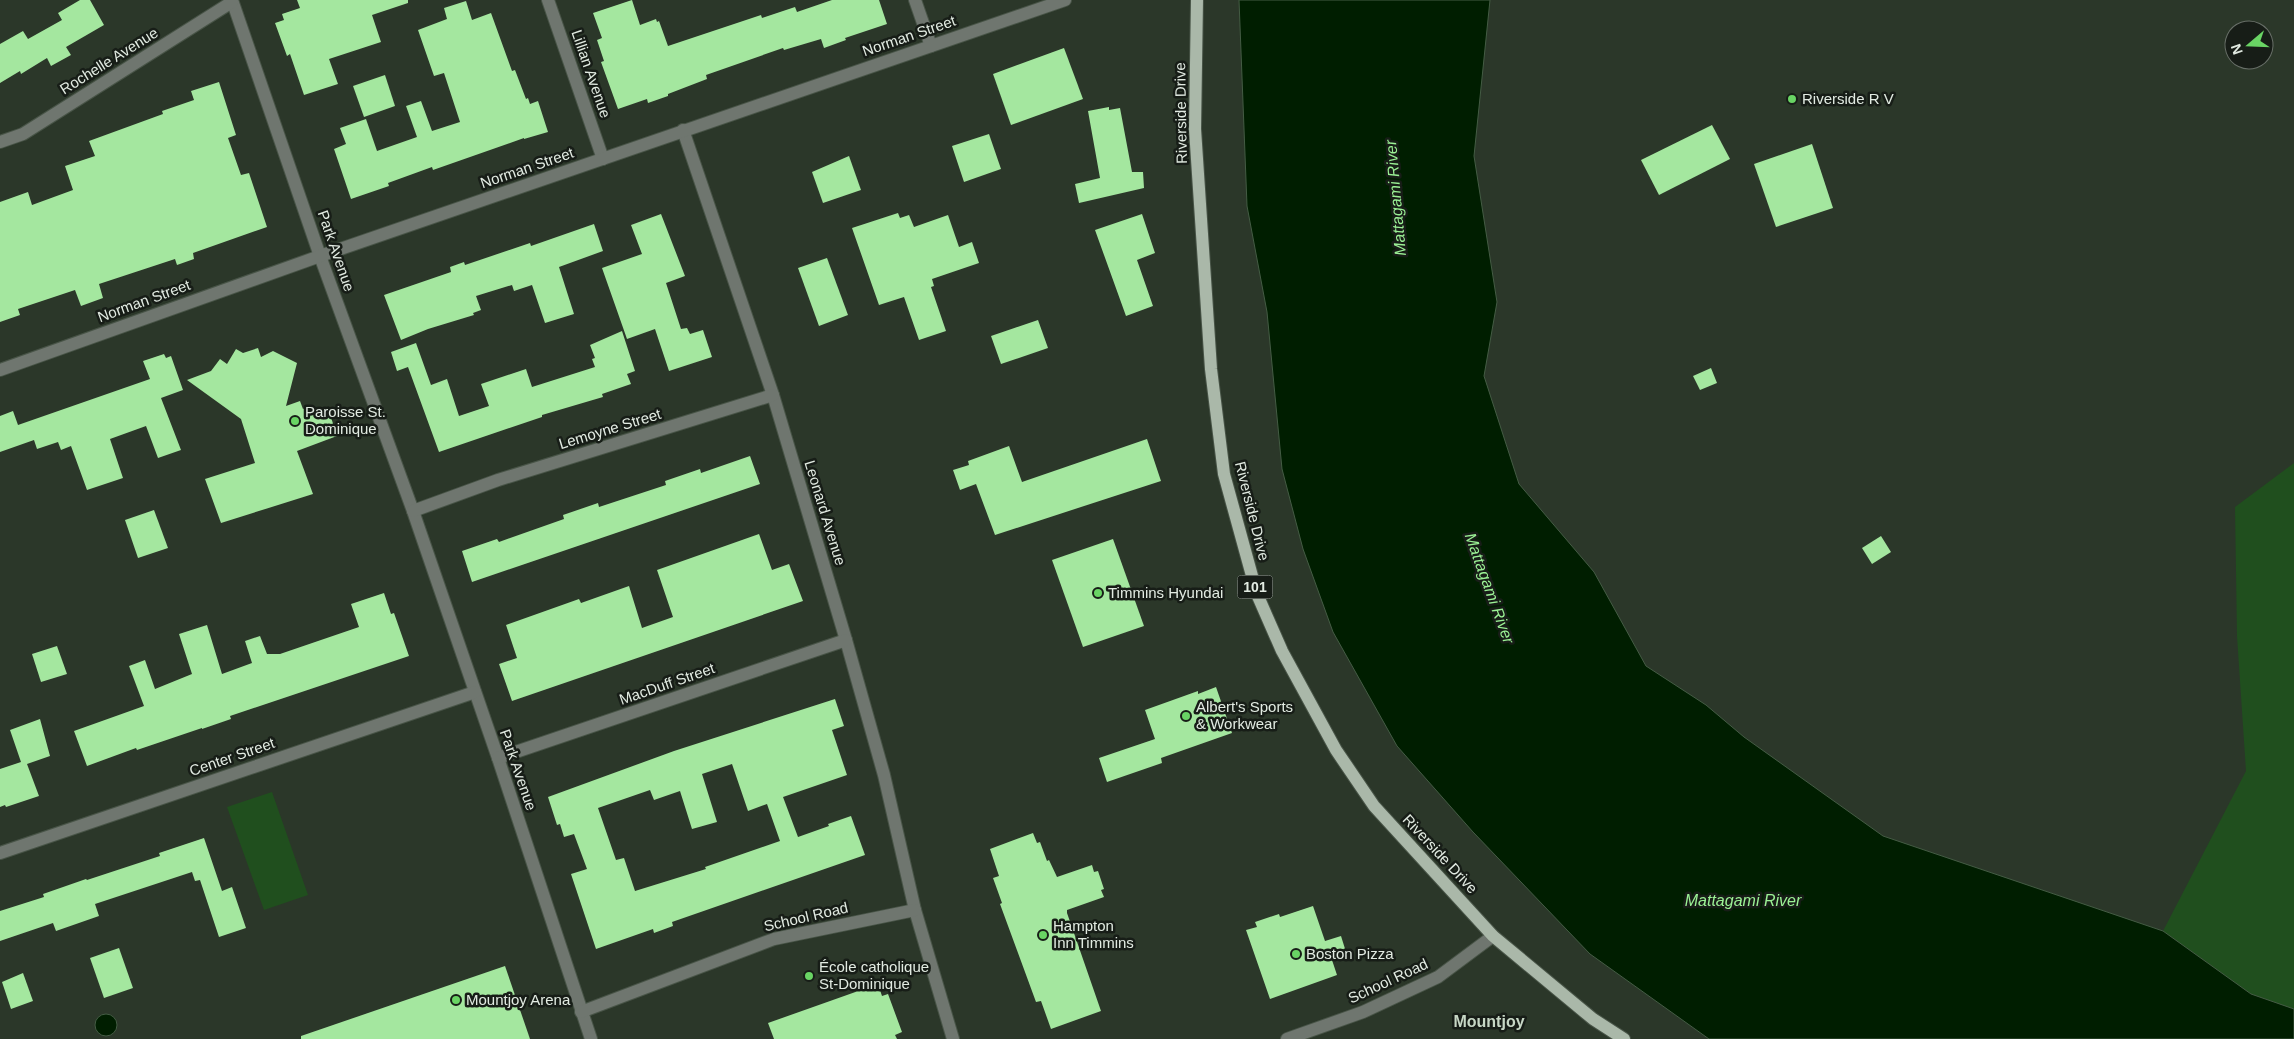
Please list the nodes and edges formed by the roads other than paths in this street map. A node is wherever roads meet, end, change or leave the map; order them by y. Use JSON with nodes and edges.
{"nodes":[{"id":1,"x":548,"y":0,"type":"edge"},
{"id":2,"x":915,"y":0,"type":"edge"},
{"id":3,"x":1065,"y":0,"type":"edge"},
{"id":4,"x":1197,"y":0,"type":"edge"},
{"id":5,"x":232,"y":1,"type":"edge"},
{"id":6,"x":931,"y":46,"type":"junction"},
{"id":7,"x":684,"y":130,"type":"junction"},
{"id":8,"x":0,"y":142,"type":"edge"},
{"id":9,"x":603,"y":159,"type":"junction"},
{"id":10,"x":320,"y":256,"type":"junction"},
{"id":11,"x":0,"y":370,"type":"edge"},
{"id":12,"x":773,"y":395,"type":"junction"},
{"id":13,"x":413,"y":511,"type":"junction"},
{"id":14,"x":846,"y":640,"type":"junction"},
{"id":15,"x":474,"y":692,"type":"junction"},
{"id":16,"x":498,"y":758,"type":"junction"},
{"id":17,"x":0,"y":853,"type":"edge"},
{"id":18,"x":915,"y":910,"type":"junction"},
{"id":19,"x":1493,"y":936,"type":"junction"},
{"id":20,"x":581,"y":1012,"type":"junction"},
{"id":21,"x":591,"y":1039,"type":"edge"},
{"id":22,"x":953,"y":1039,"type":"edge"},
{"id":23,"x":1287,"y":1039,"type":"edge"},
{"id":24,"x":1624,"y":1039,"type":"edge"}],
"edges":[{"from":1,"to":9,"type":"street","name":"Lillian Avenue"},
{"from":2,"to":6,"type":"street"},
{"from":3,"to":6,"type":"street","name":"Norman Street"},
{"from":4,"to":19,"type":"main road","name":"Riverside Drive","number":"101"},
{"from":5,"to":8,"type":"street","name":"Rochelle Avenue"},
{"from":5,"to":10,"type":"street","name":"Park Avenue"},
{"from":6,"to":7,"type":"street","name":"Norman Street"},
{"from":7,"to":9,"type":"street","name":"Norman Street"},
{"from":7,"to":12,"type":"street","name":"Leonard Avenue"},
{"from":9,"to":10,"type":"street","name":"Norman Street"},
{"from":10,"to":11,"type":"street","name":"Norman Street"},
{"from":10,"to":13,"type":"street","name":"Park Avenue"},
{"from":12,"to":13,"type":"street","name":"Lemoyne Street"},
{"from":12,"to":14,"type":"street","name":"Leonard Avenue"},
{"from":13,"to":15,"type":"street","name":"Park Avenue"},
{"from":14,"to":16,"type":"street","name":"MacDuff Street"},
{"from":14,"to":18,"type":"street","name":"Leonard Avenue"},
{"from":15,"to":16,"type":"street","name":"Park Avenue"},
{"from":15,"to":17,"type":"street","name":"Center Street"},
{"from":16,"to":20,"type":"street","name":"Park Avenue"},
{"from":18,"to":20,"type":"street","name":"School Road"},
{"from":18,"to":22,"type":"street"},
{"from":19,"to":23,"type":"street","name":"School Road"},
{"from":19,"to":24,"type":"main road","name":"Riverside Drive","number":"101"},
{"from":20,"to":21,"type":"street","name":"Park Avenue"}]}
